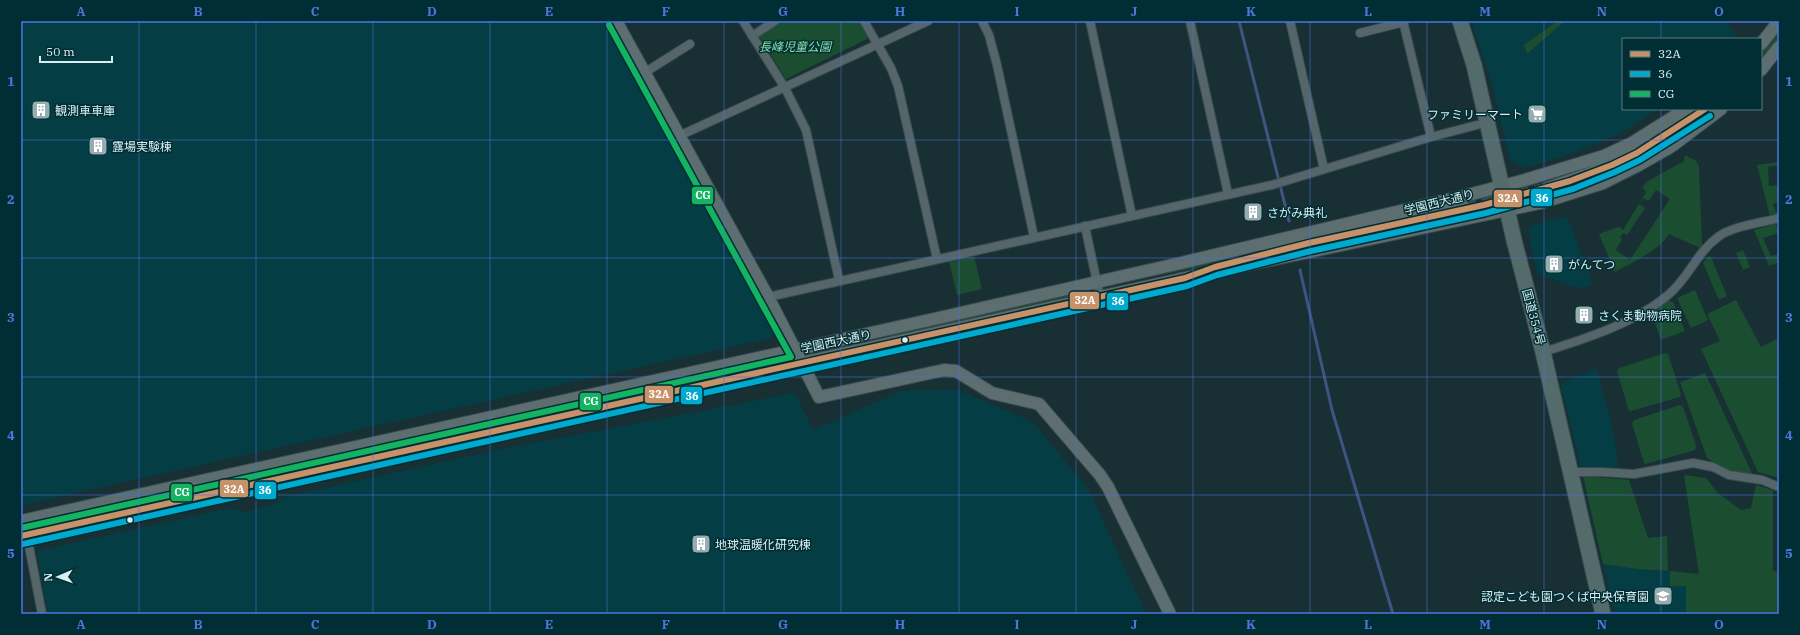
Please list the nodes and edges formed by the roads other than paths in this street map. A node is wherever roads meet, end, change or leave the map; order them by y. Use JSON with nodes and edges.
{"nodes":[{"id":1,"x":616,"y":21,"type":"edge"},
{"id":2,"x":743,"y":21,"type":"edge"},
{"id":3,"x":776,"y":21,"type":"edge"},
{"id":4,"x":864,"y":21,"type":"edge"},
{"id":5,"x":928,"y":21,"type":"edge"},
{"id":6,"x":982,"y":21,"type":"edge"},
{"id":7,"x":1090,"y":21,"type":"edge"},
{"id":8,"x":1190,"y":21,"type":"edge"},
{"id":9,"x":1290,"y":21,"type":"edge"},
{"id":10,"x":1403,"y":21,"type":"edge"},
{"id":11,"x":1460,"y":21,"type":"edge"},
{"id":12,"x":1779,"y":21,"type":"edge"},
{"id":13,"x":1360,"y":33,"type":"dead end"},
{"id":14,"x":752,"y":36,"type":"junction"},
{"id":15,"x":1762,"y":43,"type":"edge"},
{"id":16,"x":690,"y":44,"type":"dead end"},
{"id":17,"x":878,"y":44,"type":"junction"},
{"id":18,"x":1779,"y":47,"type":"edge"},
{"id":19,"x":1765,"y":62,"type":"edge"},
{"id":20,"x":644,"y":72,"type":"junction"},
{"id":21,"x":785,"y":88,"type":"junction"},
{"id":22,"x":1684,"y":110,"type":"edge"},
{"id":23,"x":1704,"y":110,"type":"edge"},
{"id":24,"x":1721,"y":110,"type":"edge"},
{"id":25,"x":1477,"y":126,"type":"dead end"},
{"id":26,"x":679,"y":136,"type":"junction"},
{"id":27,"x":1431,"y":137,"type":"junction"},
{"id":28,"x":1324,"y":169,"type":"junction"},
{"id":29,"x":1502,"y":186,"type":"junction"},
{"id":30,"x":1548,"y":188,"type":"tunnel mouth"},
{"id":31,"x":1228,"y":194,"type":"junction"},
{"id":32,"x":1465,"y":208,"type":"tunnel mouth"},
{"id":33,"x":1507,"y":210,"type":"junction"},
{"id":34,"x":1132,"y":216,"type":"junction"},
{"id":35,"x":1779,"y":218,"type":"edge"},
{"id":36,"x":1085,"y":226,"type":"junction"},
{"id":37,"x":1034,"y":237,"type":"junction"},
{"id":38,"x":1299,"y":245,"type":"junction"},
{"id":39,"x":937,"y":259,"type":"junction"},
{"id":40,"x":1181,"y":263,"type":"junction"},
{"id":41,"x":1185,"y":278,"type":"junction"},
{"id":42,"x":839,"y":280,"type":"junction"},
{"id":43,"x":1097,"y":282,"type":"junction"},
{"id":44,"x":768,"y":297,"type":"junction"},
{"id":45,"x":1100,"y":297,"type":"junction"},
{"id":46,"x":796,"y":350,"type":"junction"},
{"id":47,"x":1543,"y":352,"type":"junction"},
{"id":48,"x":803,"y":363,"type":"junction"},
{"id":49,"x":1570,"y":472,"type":"junction"},
{"id":50,"x":1779,"y":487,"type":"edge"},
{"id":51,"x":23,"y":521,"type":"edge"},
{"id":52,"x":24,"y":535,"type":"edge"},
{"id":53,"x":42,"y":614,"type":"edge"},
{"id":54,"x":1170,"y":614,"type":"edge"},
{"id":55,"x":1603,"y":614,"type":"edge"}],
"edges":[{"from":1,"to":20,"type":"main road"},
{"from":2,"to":14,"type":"street"},
{"from":3,"to":14,"type":"street"},
{"from":4,"to":17,"type":"street"},
{"from":5,"to":17,"type":"street"},
{"from":6,"to":37,"type":"street"},
{"from":7,"to":34,"type":"street"},
{"from":8,"to":31,"type":"street"},
{"from":9,"to":28,"type":"street"},
{"from":10,"to":13,"type":"street"},
{"from":10,"to":27,"type":"street"},
{"from":11,"to":29,"type":"highway","name":"国道354号"},
{"from":12,"to":15,"type":"main road"},
{"from":14,"to":21,"type":"street"},
{"from":16,"to":20,"type":"street"},
{"from":17,"to":21,"type":"street"},
{"from":17,"to":39,"type":"street"},
{"from":18,"to":19,"type":"main road"},
{"from":20,"to":26,"type":"main road"},
{"from":21,"to":26,"type":"street"},
{"from":21,"to":42,"type":"street"},
{"from":22,"to":29,"type":"main road","name":"学園西大通り"},
{"from":23,"to":30,"type":"main road"},
{"from":24,"to":33,"type":"main road","name":"学園西大通り"},
{"from":25,"to":27,"type":"street"},
{"from":26,"to":44,"type":"main road"},
{"from":27,"to":28,"type":"street"},
{"from":28,"to":31,"type":"street"},
{"from":29,"to":33,"type":"highway","name":"国道354号"},
{"from":29,"to":40,"type":"main road","name":"学園西大通り"},
{"from":31,"to":34,"type":"street"},
{"from":32,"to":38,"type":"main road","name":"学園西大通り"},
{"from":33,"to":41,"type":"main road","name":"学園西大通り"},
{"from":33,"to":47,"type":"highway","name":"国道354号"},
{"from":34,"to":36,"type":"street"},
{"from":35,"to":47,"type":"street"},
{"from":36,"to":37,"type":"street"},
{"from":36,"to":43,"type":"street"},
{"from":37,"to":39,"type":"street"},
{"from":38,"to":40,"type":"main road","name":"学園西大通り"},
{"from":38,"to":41,"type":"main road","name":"学園西大通り"},
{"from":39,"to":42,"type":"street"},
{"from":40,"to":43,"type":"main road","name":"学園西大通り"},
{"from":41,"to":45,"type":"main road","name":"学園西大通り"},
{"from":42,"to":44,"type":"street"},
{"from":43,"to":45,"type":"street"},
{"from":43,"to":46,"type":"main road","name":"学園西大通り"},
{"from":44,"to":46,"type":"main road"},
{"from":45,"to":48,"type":"main road","name":"学園西大通り"},
{"from":46,"to":48,"type":"main road"},
{"from":46,"to":51,"type":"main road","name":"学園西大通り"},
{"from":47,"to":49,"type":"highway","name":"国道354号"},
{"from":48,"to":52,"type":"main road","name":"学園西大通り"},
{"from":48,"to":54,"type":"main road"},
{"from":49,"to":50,"type":"street"},
{"from":49,"to":55,"type":"highway","name":"国道354号"},
{"from":51,"to":52,"type":"street"},
{"from":52,"to":53,"type":"street"}]}
